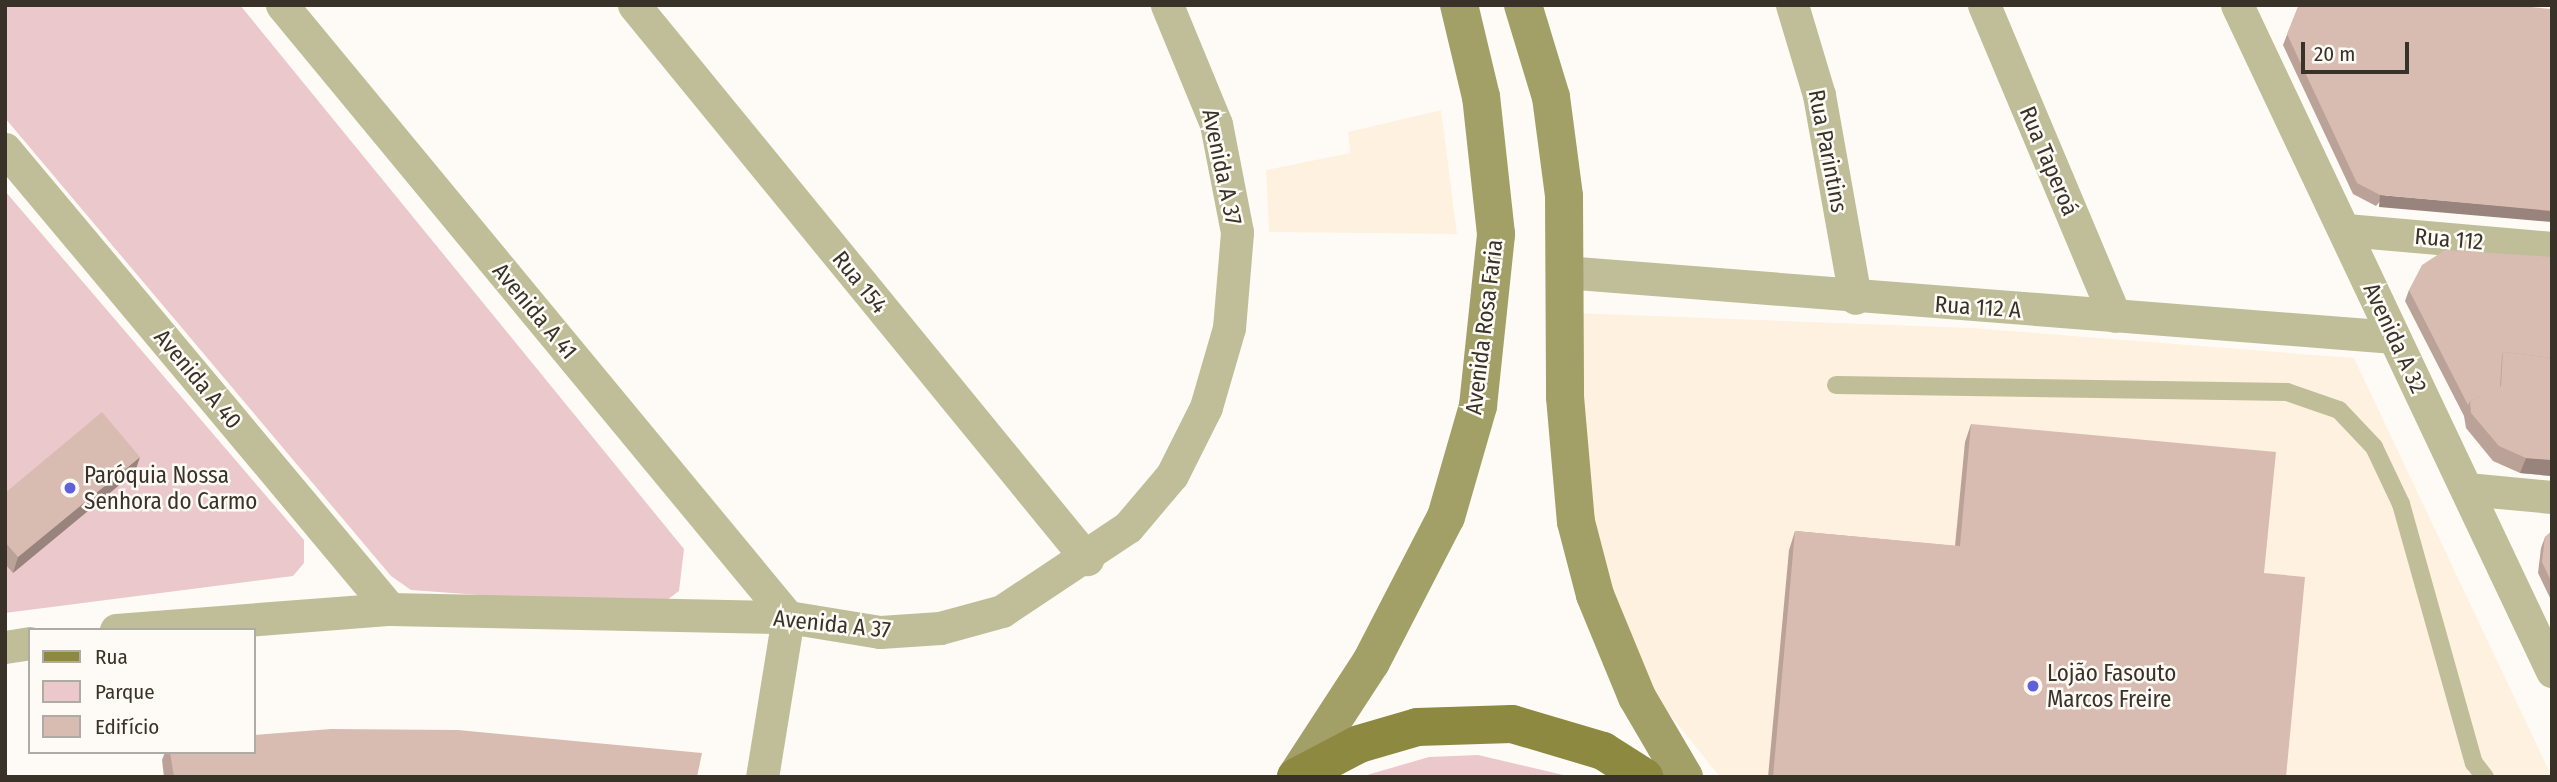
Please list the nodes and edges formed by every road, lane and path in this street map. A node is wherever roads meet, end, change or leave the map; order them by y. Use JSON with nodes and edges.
{"nodes":[{"id":1,"x":282,"y":5,"type":"edge"},
{"id":2,"x":634,"y":5,"type":"edge"},
{"id":3,"x":1167,"y":5,"type":"edge"},
{"id":4,"x":1459,"y":5,"type":"edge"},
{"id":5,"x":1523,"y":5,"type":"edge"},
{"id":6,"x":1793,"y":5,"type":"edge"},
{"id":7,"x":1984,"y":5,"type":"edge"},
{"id":8,"x":2237,"y":5,"type":"edge"},
{"id":9,"x":5,"y":149,"type":"edge"},
{"id":10,"x":2346,"y":230,"type":"junction"},
{"id":11,"x":2552,"y":248,"type":"edge"},
{"id":12,"x":1564,"y":272,"type":"junction"},
{"id":13,"x":1855,"y":298,"type":"junction"},
{"id":14,"x":2115,"y":316,"type":"junction"},
{"id":15,"x":2393,"y":337,"type":"junction"},
{"id":16,"x":1836,"y":385,"type":"dead end"},
{"id":17,"x":2467,"y":489,"type":"junction"},
{"id":18,"x":2552,"y":497,"type":"edge"},
{"id":19,"x":1087,"y":559,"type":"junction"},
{"id":20,"x":390,"y":609,"type":"junction"},
{"id":21,"x":788,"y":617,"type":"junction"},
{"id":22,"x":142,"y":628,"type":"edge"},
{"id":23,"x":28,"y":643,"type":"edge"},
{"id":24,"x":5,"y":647,"type":"edge"},
{"id":25,"x":2552,"y":671,"type":"edge"},
{"id":26,"x":762,"y":777,"type":"edge"},
{"id":27,"x":1296,"y":777,"type":"edge"},
{"id":28,"x":1644,"y":777,"type":"edge"},
{"id":29,"x":1684,"y":777,"type":"edge"},
{"id":30,"x":2485,"y":777,"type":"edge"}],
"edges":[{"from":1,"to":21,"type":"street","name":"Avenida A 41"},
{"from":2,"to":19,"type":"street","name":"Rua 154"},
{"from":3,"to":19,"type":"street","name":"Avenida A 37"},
{"from":4,"to":27,"type":"street","name":"Avenida Rosa Faria"},
{"from":5,"to":12,"type":"street"},
{"from":6,"to":13,"type":"street","name":"Rua Parintins"},
{"from":7,"to":14,"type":"street","name":"Rua Taperoá"},
{"from":8,"to":10,"type":"street","name":"Avenida A 32"},
{"from":9,"to":20,"type":"street","name":"Avenida A 40"},
{"from":10,"to":11,"type":"street","name":"Rua 112"},
{"from":10,"to":15,"type":"street","name":"Avenida A 32"},
{"from":12,"to":13,"type":"street","name":"Rua 112 A"},
{"from":12,"to":29,"type":"street"},
{"from":13,"to":14,"type":"street","name":"Rua 112 A"},
{"from":14,"to":15,"type":"street","name":"Rua 112 A"},
{"from":15,"to":17,"type":"street","name":"Avenida A 32"},
{"from":16,"to":30,"type":"lane"},
{"from":17,"to":18,"type":"street"},
{"from":17,"to":25,"type":"street","name":"Avenida A 32"},
{"from":19,"to":21,"type":"street","name":"Avenida A 37"},
{"from":20,"to":21,"type":"street","name":"Avenida A 37"},
{"from":20,"to":22,"type":"street","name":"Avenida A 37"},
{"from":21,"to":26,"type":"street"},
{"from":23,"to":24,"type":"street"},
{"from":27,"to":28,"type":"main road"}]}
